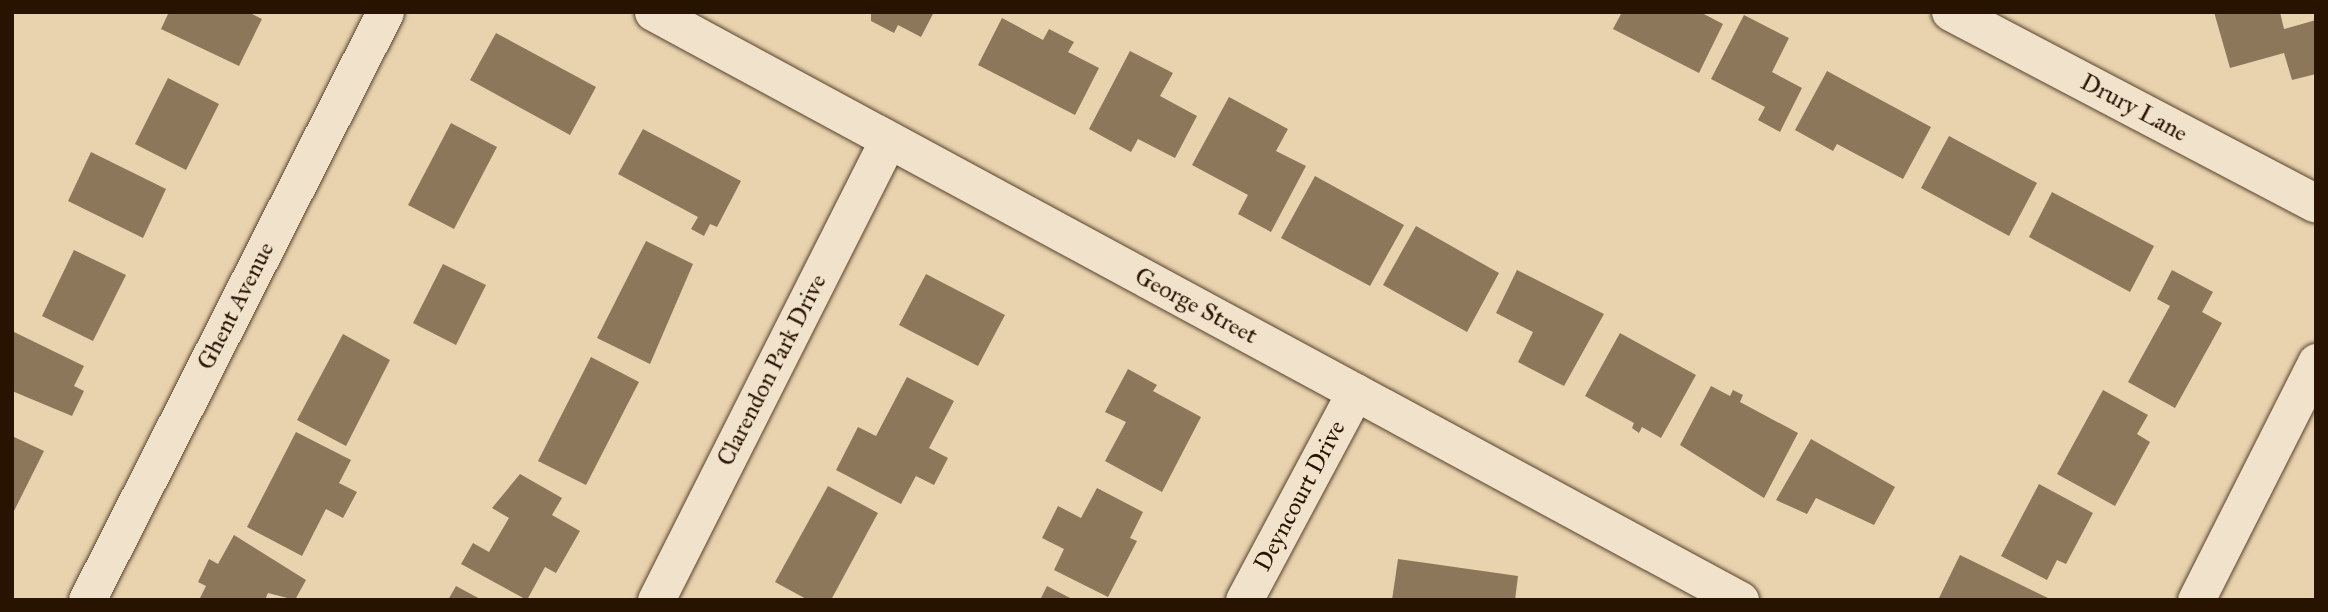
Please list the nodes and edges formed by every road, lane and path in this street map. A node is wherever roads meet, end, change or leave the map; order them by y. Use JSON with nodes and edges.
{"nodes":[{"id":1,"x":385,"y":12,"type":"edge"},
{"id":2,"x":653,"y":12,"type":"edge"},
{"id":3,"x":1951,"y":12,"type":"edge"},
{"id":4,"x":888,"y":140,"type":"junction"},
{"id":5,"x":2316,"y":204,"type":"edge"},
{"id":6,"x":2316,"y":362,"type":"edge"},
{"id":7,"x":1355,"y":392,"type":"junction"},
{"id":8,"x":87,"y":600,"type":"edge"},
{"id":9,"x":656,"y":600,"type":"edge"},
{"id":10,"x":1244,"y":600,"type":"edge"},
{"id":11,"x":1740,"y":600,"type":"edge"},
{"id":12,"x":2196,"y":600,"type":"edge"}],
"edges":[{"from":1,"to":8,"type":"street","name":"Ghent Avenue"},
{"from":2,"to":4,"type":"street","name":"George Street"},
{"from":3,"to":5,"type":"street","name":"Drury Lane"},
{"from":4,"to":7,"type":"street","name":"George Street"},
{"from":4,"to":9,"type":"street","name":"Clarendon Park Drive"},
{"from":6,"to":12,"type":"street"},
{"from":7,"to":10,"type":"street","name":"Deyncourt Drive"},
{"from":7,"to":11,"type":"street","name":"George Street"}]}
